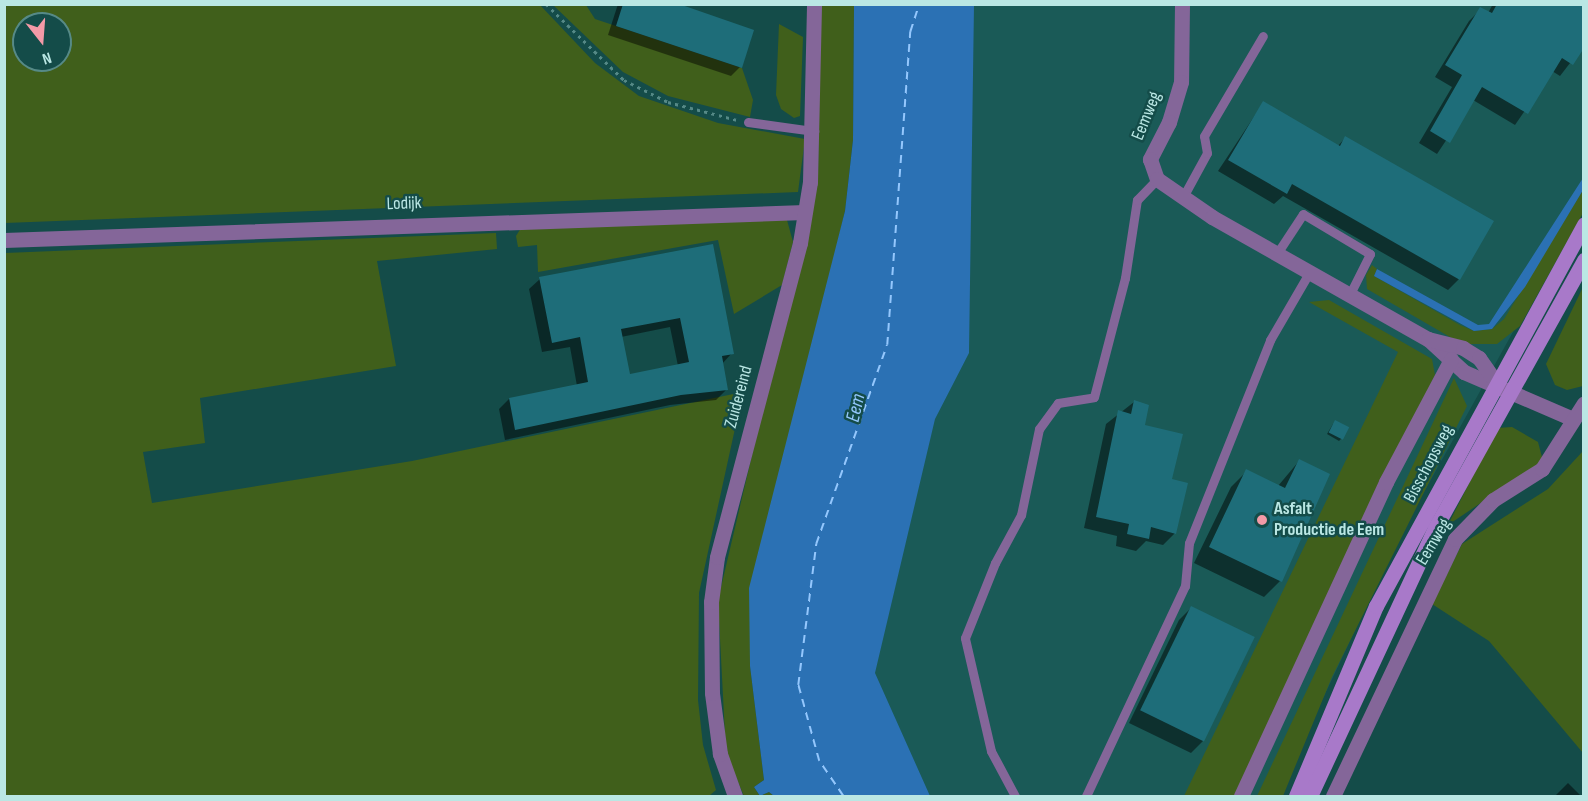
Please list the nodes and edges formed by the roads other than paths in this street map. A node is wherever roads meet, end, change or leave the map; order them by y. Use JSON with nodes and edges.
{"nodes":[{"id":1,"x":814,"y":4,"type":"edge"},
{"id":2,"x":1182,"y":4,"type":"edge"},
{"id":3,"x":1263,"y":36,"type":"dead end"},
{"id":4,"x":748,"y":122,"type":"road end"},
{"id":5,"x":814,"y":131,"type":"junction"},
{"id":6,"x":1157,"y":179,"type":"junction"},
{"id":7,"x":1183,"y":197,"type":"junction"},
{"id":8,"x":805,"y":212,"type":"junction"},
{"id":9,"x":1584,"y":224,"type":"edge"},
{"id":10,"x":4,"y":240,"type":"edge"},
{"id":11,"x":1276,"y":255,"type":"junction"},
{"id":12,"x":1584,"y":260,"type":"edge"},
{"id":13,"x":1309,"y":273,"type":"junction"},
{"id":14,"x":1349,"y":296,"type":"junction"},
{"id":15,"x":1428,"y":339,"type":"junction"},
{"id":16,"x":1451,"y":359,"type":"junction"},
{"id":17,"x":1495,"y":381,"type":"junction"},
{"id":18,"x":1511,"y":388,"type":"junction"},
{"id":19,"x":1584,"y":403,"type":"edge"},
{"id":20,"x":1573,"y":418,"type":"junction"},
{"id":21,"x":735,"y":796,"type":"edge"},
{"id":22,"x":1016,"y":796,"type":"edge"},
{"id":23,"x":1086,"y":796,"type":"edge"},
{"id":24,"x":1241,"y":796,"type":"edge"},
{"id":25,"x":1296,"y":796,"type":"edge"},
{"id":26,"x":1310,"y":796,"type":"edge"},
{"id":27,"x":1333,"y":796,"type":"edge"}],
"edges":[{"from":1,"to":5,"type":"street","name":"Zuidereind"},
{"from":2,"to":6,"type":"street","name":"Eemweg"},
{"from":3,"to":7,"type":"lane"},
{"from":4,"to":5,"type":"lane"},
{"from":5,"to":8,"type":"street","name":"Zuidereind"},
{"from":6,"to":7,"type":"street"},
{"from":6,"to":22,"type":"lane"},
{"from":7,"to":11,"type":"street"},
{"from":8,"to":10,"type":"street","name":"Lodijk"},
{"from":8,"to":21,"type":"street","name":"Zuidereind"},
{"from":9,"to":17,"type":"main road","name":"Bisschopsweg"},
{"from":11,"to":13,"type":"street"},
{"from":11,"to":14,"type":"lane"},
{"from":12,"to":18,"type":"main road","name":"Bisschopsweg"},
{"from":13,"to":14,"type":"street"},
{"from":13,"to":23,"type":"lane"},
{"from":14,"to":15,"type":"street"},
{"from":15,"to":16,"type":"street"},
{"from":15,"to":17,"type":"street"},
{"from":16,"to":17,"type":"street"},
{"from":16,"to":24,"type":"street"},
{"from":17,"to":18,"type":"street"},
{"from":17,"to":25,"type":"main road","name":"Bisschopsweg"},
{"from":18,"to":20,"type":"street"},
{"from":18,"to":26,"type":"main road","name":"Bisschopsweg"},
{"from":19,"to":20,"type":"street","name":"Eemweg"},
{"from":20,"to":27,"type":"street","name":"Eemweg"}]}
